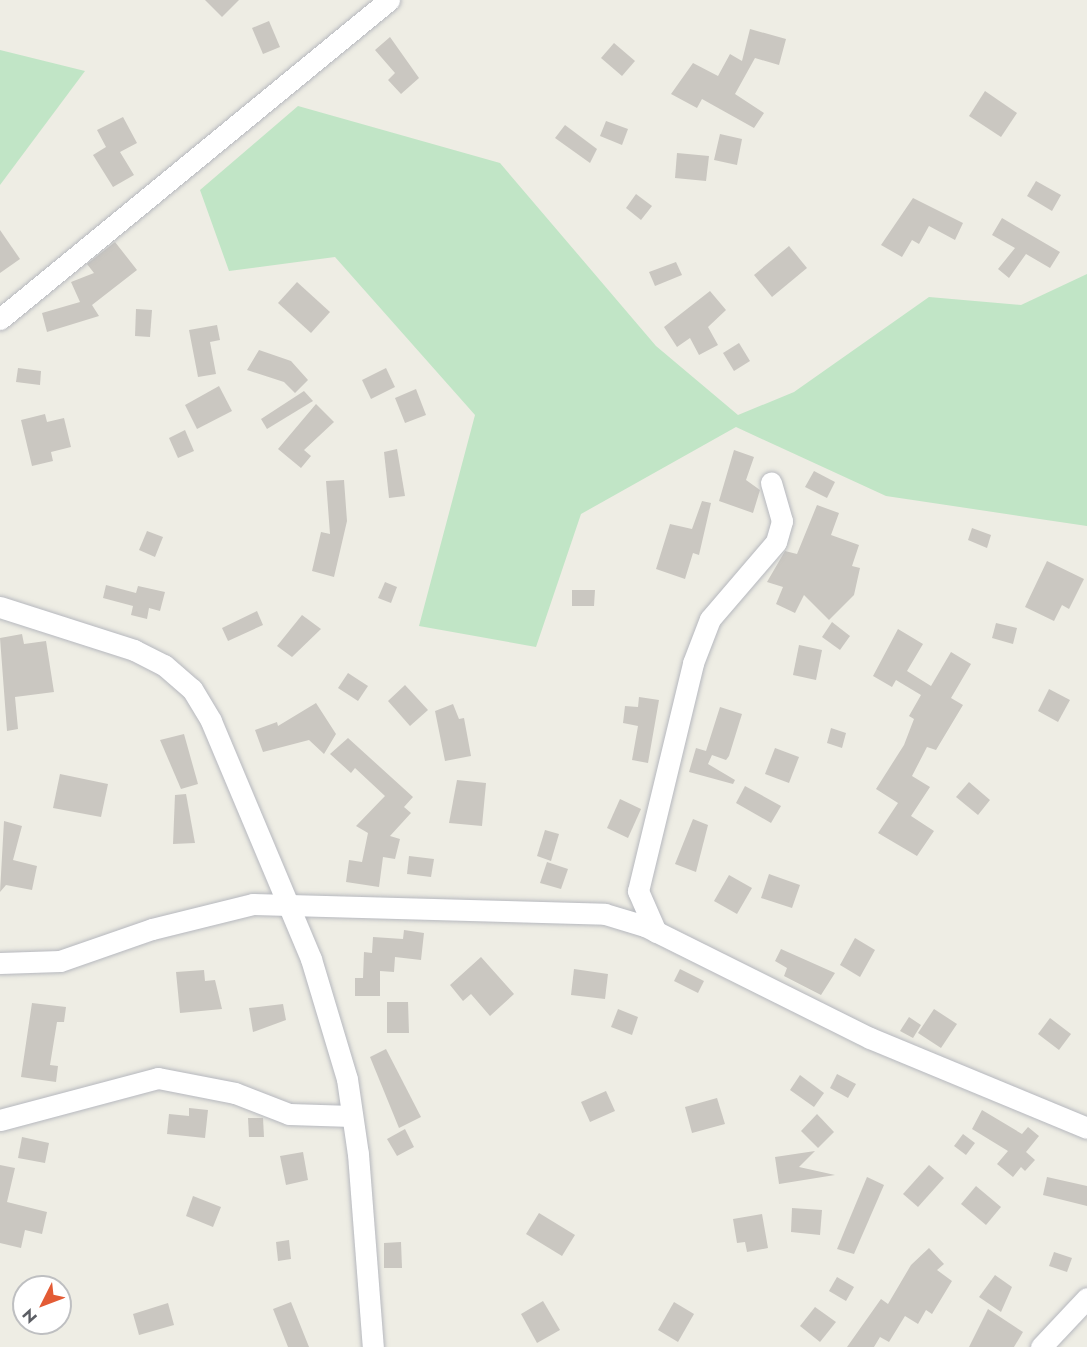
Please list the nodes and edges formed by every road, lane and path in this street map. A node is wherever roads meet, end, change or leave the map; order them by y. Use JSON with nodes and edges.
{"nodes":[{"id":1,"x":389,"y":0,"type":"edge"},
{"id":2,"x":0,"y":319,"type":"edge"},
{"id":3,"x":771,"y":483,"type":"dead end"},
{"id":4,"x":0,"y":607,"type":"edge"},
{"id":5,"x":638,"y":891,"type":"junction"},
{"id":6,"x":289,"y":902,"type":"junction"},
{"id":7,"x":605,"y":914,"type":"junction"},
{"id":8,"x":656,"y":932,"type":"junction"},
{"id":9,"x":0,"y":963,"type":"edge"},
{"id":10,"x":352,"y":1116,"type":"junction"},
{"id":11,"x":0,"y":1120,"type":"edge"},
{"id":12,"x":1087,"y":1128,"type":"edge"},
{"id":13,"x":1087,"y":1298,"type":"edge"},
{"id":14,"x":373,"y":1347,"type":"edge"},
{"id":15,"x":1041,"y":1347,"type":"edge"}],
"edges":[{"from":1,"to":2,"type":"street"},
{"from":3,"to":5,"type":"street"},
{"from":4,"to":6,"type":"street"},
{"from":5,"to":7,"type":"street"},
{"from":5,"to":8,"type":"street"},
{"from":6,"to":7,"type":"street"},
{"from":6,"to":9,"type":"street"},
{"from":6,"to":10,"type":"street"},
{"from":7,"to":8,"type":"street"},
{"from":8,"to":12,"type":"street"},
{"from":10,"to":11,"type":"street"},
{"from":10,"to":14,"type":"street"},
{"from":13,"to":15,"type":"street"}]}
